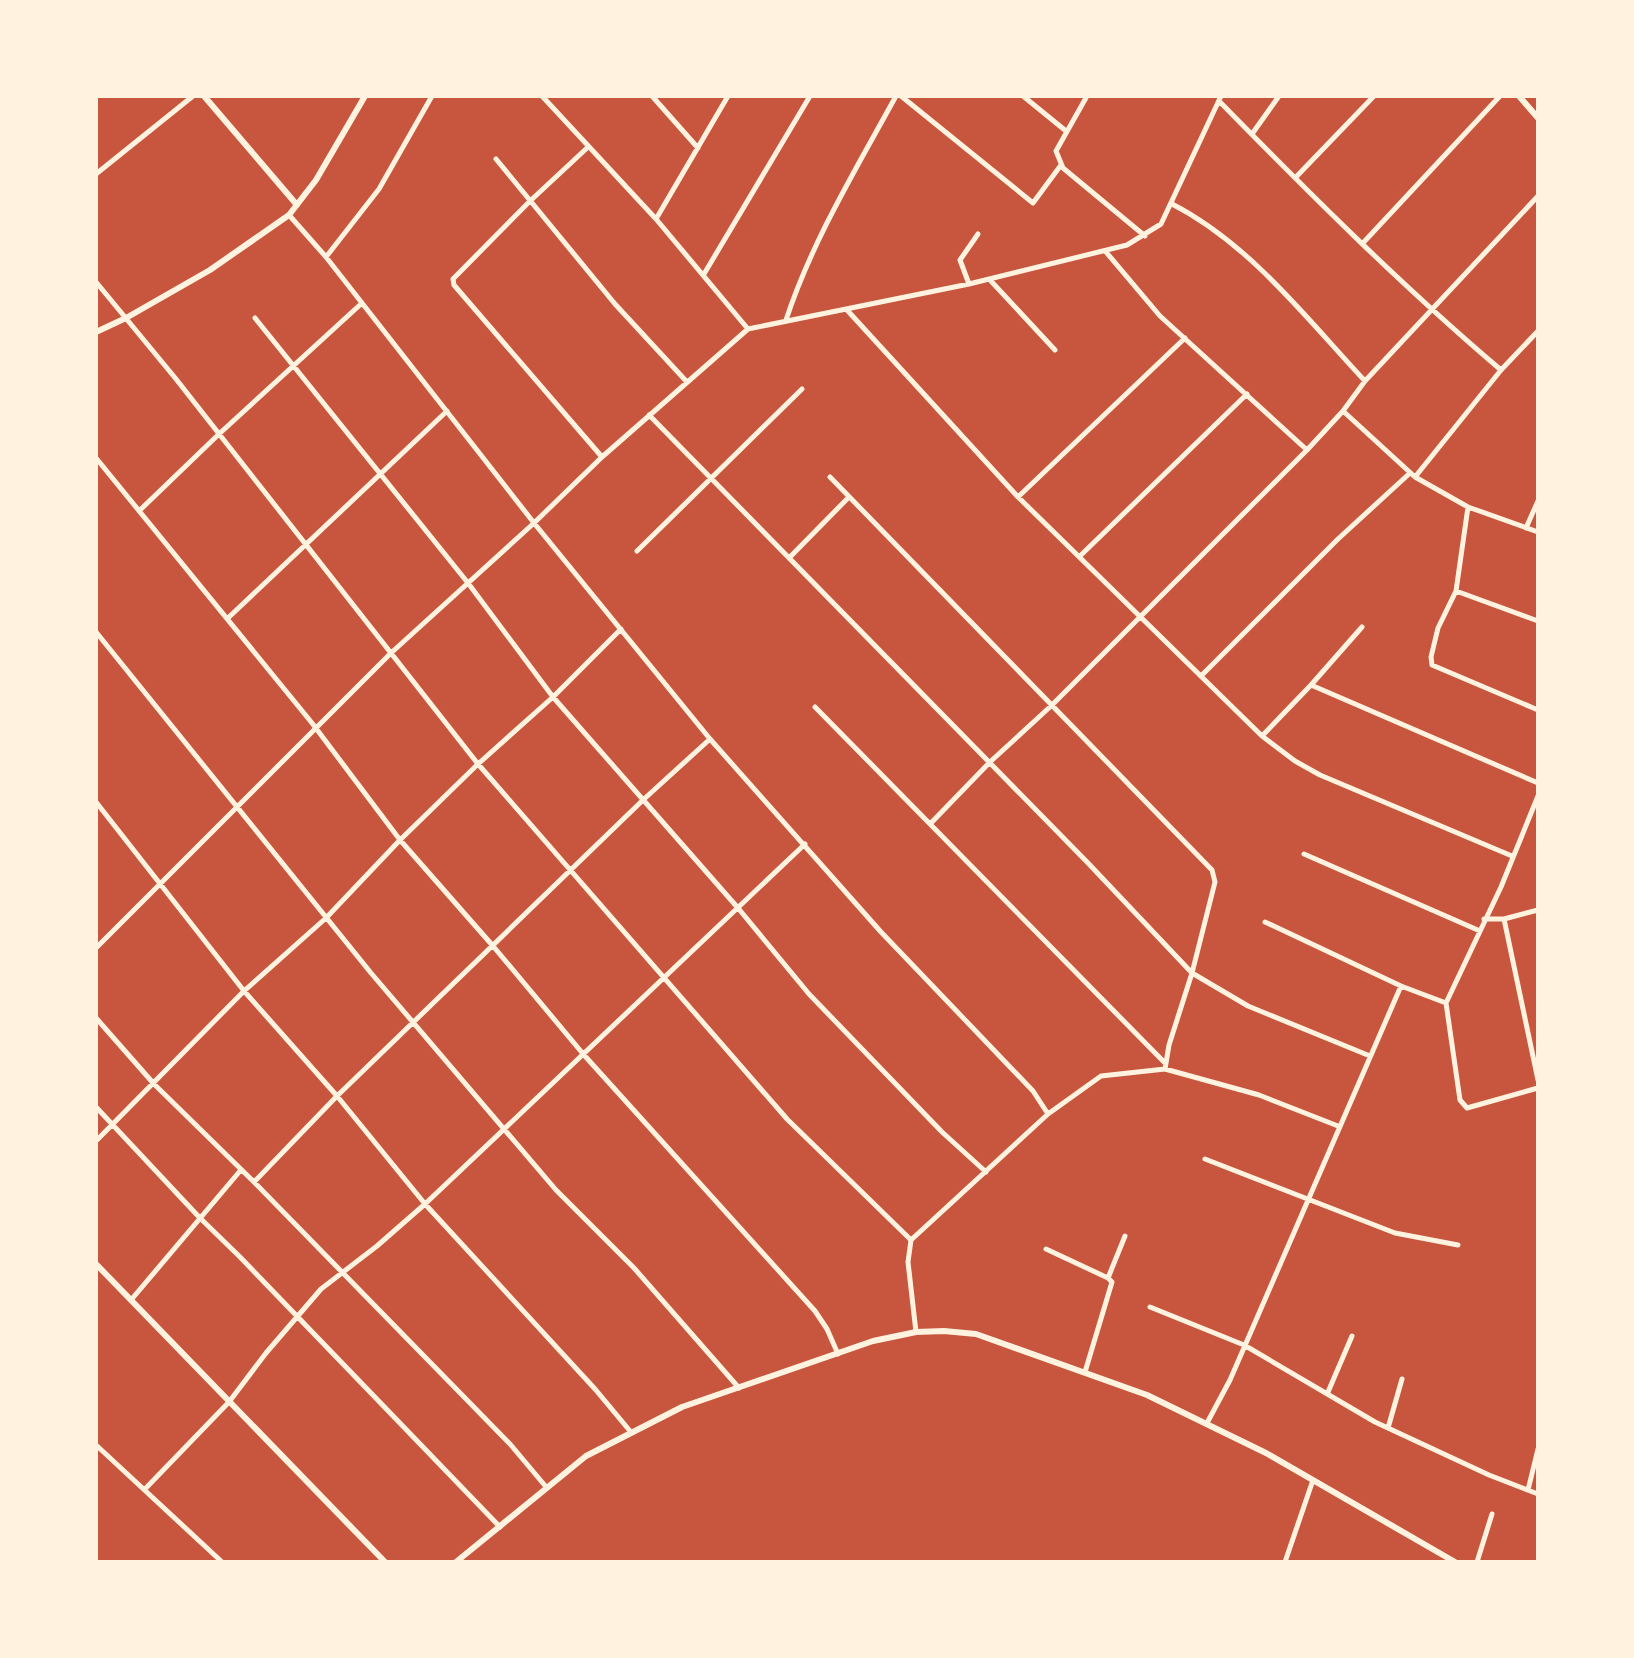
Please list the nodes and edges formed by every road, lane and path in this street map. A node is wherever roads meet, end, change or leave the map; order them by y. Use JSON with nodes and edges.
{"nodes":[{"id":1,"x":193,"y":96,"type":"edge"},
{"id":2,"x":204,"y":96,"type":"edge"},
{"id":3,"x":365,"y":96,"type":"edge"},
{"id":4,"x":432,"y":96,"type":"edge"},
{"id":5,"x":542,"y":96,"type":"edge"},
{"id":6,"x":652,"y":96,"type":"edge"},
{"id":7,"x":728,"y":96,"type":"edge"},
{"id":8,"x":810,"y":96,"type":"edge"},
{"id":9,"x":898,"y":96,"type":"edge"},
{"id":10,"x":1023,"y":96,"type":"edge"},
{"id":11,"x":1087,"y":96,"type":"edge"},
{"id":12,"x":1279,"y":96,"type":"edge"},
{"id":13,"x":1374,"y":96,"type":"edge"},
{"id":14,"x":1500,"y":96,"type":"edge"},
{"id":15,"x":1519,"y":96,"type":"edge"},
{"id":16,"x":1220,"y":98,"type":"edge"},
{"id":17,"x":1538,"y":118,"type":"edge"},
{"id":18,"x":1066,"y":131,"type":"junction"},
{"id":19,"x":1252,"y":134,"type":"junction"},
{"id":20,"x":587,"y":148,"type":"junction"},
{"id":21,"x":698,"y":148,"type":"junction"},
{"id":22,"x":496,"y":159,"type":"dead end"},
{"id":23,"x":1061,"y":165,"type":"junction"},
{"id":24,"x":96,"y":174,"type":"edge"},
{"id":25,"x":1296,"y":177,"type":"junction"},
{"id":26,"x":1538,"y":196,"type":"edge"},
{"id":27,"x":529,"y":202,"type":"junction"},
{"id":28,"x":1172,"y":204,"type":"junction"},
{"id":29,"x":297,"y":205,"type":"junction"},
{"id":30,"x":289,"y":215,"type":"junction"},
{"id":31,"x":656,"y":219,"type":"junction"},
{"id":32,"x":978,"y":234,"type":"dead end"},
{"id":33,"x":1145,"y":236,"type":"junction"},
{"id":34,"x":1362,"y":244,"type":"junction"},
{"id":35,"x":1106,"y":252,"type":"junction"},
{"id":36,"x":326,"y":257,"type":"junction"},
{"id":37,"x":703,"y":274,"type":"junction"},
{"id":38,"x":989,"y":279,"type":"junction"},
{"id":39,"x":96,"y":282,"type":"edge"},
{"id":40,"x":969,"y":284,"type":"junction"},
{"id":41,"x":362,"y":303,"type":"junction"},
{"id":42,"x":846,"y":309,"type":"junction"},
{"id":43,"x":1432,"y":311,"type":"junction"},
{"id":44,"x":126,"y":318,"type":"junction"},
{"id":45,"x":255,"y":318,"type":"dead end"},
{"id":46,"x":785,"y":321,"type":"junction"},
{"id":47,"x":748,"y":329,"type":"junction"},
{"id":48,"x":1538,"y":331,"type":"edge"},
{"id":49,"x":96,"y":332,"type":"edge"},
{"id":50,"x":1185,"y":338,"type":"junction"},
{"id":51,"x":1055,"y":350,"type":"dead end"},
{"id":52,"x":292,"y":367,"type":"junction"},
{"id":53,"x":1501,"y":370,"type":"junction"},
{"id":54,"x":1365,"y":381,"type":"junction"},
{"id":55,"x":687,"y":382,"type":"junction"},
{"id":56,"x":802,"y":389,"type":"dead end"},
{"id":57,"x":1247,"y":394,"type":"junction"},
{"id":58,"x":447,"y":411,"type":"junction"},
{"id":59,"x":1343,"y":411,"type":"junction"},
{"id":60,"x":649,"y":415,"type":"junction"},
{"id":61,"x":219,"y":434,"type":"junction"},
{"id":62,"x":1307,"y":450,"type":"junction"},
{"id":63,"x":602,"y":457,"type":"junction"},
{"id":64,"x":96,"y":458,"type":"edge"},
{"id":65,"x":381,"y":474,"type":"junction"},
{"id":66,"x":1412,"y":475,"type":"junction"},
{"id":67,"x":830,"y":477,"type":"dead end"},
{"id":68,"x":711,"y":479,"type":"junction"},
{"id":69,"x":1018,"y":497,"type":"junction"},
{"id":70,"x":848,"y":498,"type":"junction"},
{"id":71,"x":1538,"y":501,"type":"edge"},
{"id":72,"x":1468,"y":507,"type":"junction"},
{"id":73,"x":139,"y":511,"type":"junction"},
{"id":74,"x":534,"y":523,"type":"junction"},
{"id":75,"x":1526,"y":528,"type":"junction"},
{"id":76,"x":1538,"y":532,"type":"edge"},
{"id":77,"x":305,"y":545,"type":"junction"},
{"id":78,"x":637,"y":551,"type":"dead end"},
{"id":79,"x":1080,"y":556,"type":"junction"},
{"id":80,"x":789,"y":558,"type":"junction"},
{"id":81,"x":468,"y":583,"type":"junction"},
{"id":82,"x":1456,"y":591,"type":"junction"},
{"id":83,"x":1142,"y":617,"type":"junction"},
{"id":84,"x":228,"y":618,"type":"junction"},
{"id":85,"x":1538,"y":621,"type":"edge"},
{"id":86,"x":1362,"y":627,"type":"dead end"},
{"id":87,"x":621,"y":629,"type":"junction"},
{"id":88,"x":96,"y":632,"type":"edge"},
{"id":89,"x":391,"y":653,"type":"junction"},
{"id":90,"x":1202,"y":675,"type":"junction"},
{"id":91,"x":1311,"y":685,"type":"junction"},
{"id":92,"x":553,"y":697,"type":"junction"},
{"id":93,"x":1051,"y":706,"type":"junction"},
{"id":94,"x":815,"y":707,"type":"dead end"},
{"id":95,"x":1538,"y":710,"type":"edge"},
{"id":96,"x":315,"y":729,"type":"junction"},
{"id":97,"x":1262,"y":736,"type":"junction"},
{"id":98,"x":710,"y":739,"type":"junction"},
{"id":99,"x":990,"y":762,"type":"junction"},
{"id":100,"x":478,"y":764,"type":"junction"},
{"id":101,"x":1538,"y":783,"type":"edge"},
{"id":102,"x":1538,"y":796,"type":"edge"},
{"id":103,"x":643,"y":800,"type":"junction"},
{"id":104,"x":96,"y":802,"type":"edge"},
{"id":105,"x":237,"y":808,"type":"junction"},
{"id":106,"x":931,"y":823,"type":"junction"},
{"id":107,"x":400,"y":840,"type":"junction"},
{"id":108,"x":805,"y":844,"type":"junction"},
{"id":109,"x":1304,"y":854,"type":"dead end"},
{"id":110,"x":1512,"y":856,"type":"junction"},
{"id":111,"x":571,"y":871,"type":"junction"},
{"id":112,"x":159,"y":883,"type":"junction"},
{"id":113,"x":738,"y":908,"type":"junction"},
{"id":114,"x":1538,"y":910,"type":"edge"},
{"id":115,"x":326,"y":918,"type":"junction"},
{"id":116,"x":1484,"y":919,"type":"junction"},
{"id":117,"x":1504,"y":919,"type":"junction"},
{"id":118,"x":1265,"y":922,"type":"dead end"},
{"id":119,"x":1480,"y":931,"type":"junction"},
{"id":120,"x":493,"y":946,"type":"junction"},
{"id":121,"x":96,"y":948,"type":"edge"},
{"id":122,"x":1192,"y":973,"type":"junction"},
{"id":123,"x":662,"y":978,"type":"junction"},
{"id":124,"x":1401,"y":986,"type":"junction"},
{"id":125,"x":244,"y":991,"type":"junction"},
{"id":126,"x":1446,"y":1003,"type":"junction"},
{"id":127,"x":96,"y":1018,"type":"edge"},
{"id":128,"x":415,"y":1023,"type":"junction"},
{"id":129,"x":584,"y":1055,"type":"junction"},
{"id":130,"x":1370,"y":1056,"type":"junction"},
{"id":131,"x":1165,"y":1066,"type":"junction"},
{"id":132,"x":1538,"y":1080,"type":"edge"},
{"id":133,"x":154,"y":1084,"type":"junction"},
{"id":134,"x":1538,"y":1088,"type":"edge"},
{"id":135,"x":337,"y":1096,"type":"junction"},
{"id":136,"x":96,"y":1107,"type":"edge"},
{"id":137,"x":1048,"y":1114,"type":"junction"},
{"id":138,"x":112,"y":1126,"type":"junction"},
{"id":139,"x":1338,"y":1126,"type":"junction"},
{"id":140,"x":505,"y":1129,"type":"junction"},
{"id":141,"x":96,"y":1141,"type":"edge"},
{"id":142,"x":1205,"y":1159,"type":"dead end"},
{"id":143,"x":240,"y":1171,"type":"junction"},
{"id":144,"x":986,"y":1172,"type":"junction"},
{"id":145,"x":254,"y":1182,"type":"junction"},
{"id":146,"x":1309,"y":1198,"type":"junction"},
{"id":147,"x":425,"y":1204,"type":"junction"},
{"id":148,"x":199,"y":1217,"type":"junction"},
{"id":149,"x":1125,"y":1236,"type":"dead end"},
{"id":150,"x":911,"y":1240,"type":"junction"},
{"id":151,"x":1458,"y":1245,"type":"dead end"},
{"id":152,"x":1046,"y":1249,"type":"dead end"},
{"id":153,"x":96,"y":1264,"type":"edge"},
{"id":154,"x":340,"y":1272,"type":"junction"},
{"id":155,"x":1110,"y":1279,"type":"junction"},
{"id":156,"x":131,"y":1300,"type":"junction"},
{"id":157,"x":1150,"y":1307,"type":"dead end"},
{"id":158,"x":297,"y":1318,"type":"junction"},
{"id":159,"x":916,"y":1332,"type":"junction"},
{"id":160,"x":1352,"y":1336,"type":"dead end"},
{"id":161,"x":1244,"y":1345,"type":"junction"},
{"id":162,"x":838,"y":1355,"type":"junction"},
{"id":163,"x":1085,"y":1372,"type":"junction"},
{"id":164,"x":1402,"y":1379,"type":"dead end"},
{"id":165,"x":739,"y":1388,"type":"junction"},
{"id":166,"x":1328,"y":1392,"type":"junction"},
{"id":167,"x":229,"y":1402,"type":"junction"},
{"id":168,"x":1207,"y":1423,"type":"junction"},
{"id":169,"x":1388,"y":1428,"type":"junction"},
{"id":170,"x":630,"y":1431,"type":"junction"},
{"id":171,"x":96,"y":1445,"type":"edge"},
{"id":172,"x":1538,"y":1449,"type":"edge"},
{"id":173,"x":1313,"y":1480,"type":"junction"},
{"id":174,"x":547,"y":1488,"type":"junction"},
{"id":175,"x":145,"y":1489,"type":"junction"},
{"id":176,"x":1528,"y":1490,"type":"junction"},
{"id":177,"x":1538,"y":1494,"type":"edge"},
{"id":178,"x":1492,"y":1514,"type":"dead end"},
{"id":179,"x":501,"y":1527,"type":"junction"},
{"id":180,"x":222,"y":1562,"type":"edge"},
{"id":181,"x":385,"y":1562,"type":"edge"},
{"id":182,"x":456,"y":1562,"type":"edge"},
{"id":183,"x":1285,"y":1562,"type":"edge"},
{"id":184,"x":1455,"y":1562,"type":"edge"},
{"id":185,"x":1477,"y":1562,"type":"edge"}],
"edges":[{"from":1,"to":24,"type":"street"},
{"from":2,"to":29,"type":"street"},
{"from":3,"to":29,"type":"street"},
{"from":4,"to":36,"type":"street"},
{"from":5,"to":20,"type":"street"},
{"from":6,"to":21,"type":"street"},
{"from":7,"to":21,"type":"street"},
{"from":8,"to":37,"type":"street"},
{"from":9,"to":23,"type":"street"},
{"from":9,"to":46,"type":"street"},
{"from":10,"to":18,"type":"street"},
{"from":11,"to":18,"type":"street"},
{"from":12,"to":19,"type":"street"},
{"from":13,"to":25,"type":"street"},
{"from":14,"to":34,"type":"street"},
{"from":15,"to":17,"type":"street"},
{"from":16,"to":19,"type":"street"},
{"from":16,"to":28,"type":"street"},
{"from":18,"to":23,"type":"street"},
{"from":19,"to":25,"type":"street"},
{"from":20,"to":27,"type":"street"},
{"from":20,"to":31,"type":"street"},
{"from":21,"to":31,"type":"street"},
{"from":22,"to":27,"type":"street"},
{"from":23,"to":33,"type":"street"},
{"from":25,"to":34,"type":"street"},
{"from":26,"to":43,"type":"street"},
{"from":27,"to":55,"type":"street"},
{"from":27,"to":63,"type":"street"},
{"from":28,"to":33,"type":"street"},
{"from":28,"to":54,"type":"street"},
{"from":29,"to":30,"type":"street"},
{"from":30,"to":36,"type":"street"},
{"from":30,"to":44,"type":"street"},
{"from":31,"to":37,"type":"street"},
{"from":32,"to":40,"type":"street"},
{"from":33,"to":35,"type":"street"},
{"from":34,"to":43,"type":"street"},
{"from":35,"to":38,"type":"street"},
{"from":35,"to":50,"type":"street"},
{"from":36,"to":41,"type":"street"},
{"from":37,"to":47,"type":"street"},
{"from":38,"to":40,"type":"street"},
{"from":38,"to":51,"type":"street"},
{"from":39,"to":44,"type":"street"},
{"from":40,"to":42,"type":"street"},
{"from":41,"to":52,"type":"street"},
{"from":41,"to":58,"type":"street"},
{"from":42,"to":46,"type":"street"},
{"from":42,"to":69,"type":"street"},
{"from":43,"to":53,"type":"street"},
{"from":43,"to":54,"type":"street"},
{"from":44,"to":49,"type":"street"},
{"from":44,"to":61,"type":"street"},
{"from":45,"to":52,"type":"street"},
{"from":46,"to":47,"type":"street"},
{"from":47,"to":55,"type":"street"},
{"from":48,"to":53,"type":"street"},
{"from":50,"to":57,"type":"street"},
{"from":50,"to":69,"type":"street"},
{"from":52,"to":61,"type":"street"},
{"from":52,"to":65,"type":"street"},
{"from":53,"to":66,"type":"street"},
{"from":54,"to":59,"type":"street"},
{"from":55,"to":60,"type":"street"},
{"from":56,"to":68,"type":"street"},
{"from":57,"to":62,"type":"street"},
{"from":57,"to":79,"type":"street"},
{"from":58,"to":65,"type":"street"},
{"from":58,"to":74,"type":"street"},
{"from":59,"to":62,"type":"street"},
{"from":59,"to":66,"type":"street"},
{"from":60,"to":63,"type":"street"},
{"from":60,"to":68,"type":"street"},
{"from":61,"to":73,"type":"street"},
{"from":61,"to":77,"type":"street"},
{"from":62,"to":83,"type":"street"},
{"from":63,"to":74,"type":"street"},
{"from":64,"to":73,"type":"street"},
{"from":65,"to":77,"type":"street"},
{"from":65,"to":81,"type":"street"},
{"from":66,"to":72,"type":"street"},
{"from":66,"to":90,"type":"street"},
{"from":67,"to":70,"type":"street"},
{"from":68,"to":78,"type":"street"},
{"from":68,"to":80,"type":"street"},
{"from":69,"to":79,"type":"street"},
{"from":70,"to":80,"type":"street"},
{"from":70,"to":93,"type":"street"},
{"from":71,"to":75,"type":"street"},
{"from":72,"to":75,"type":"street"},
{"from":72,"to":82,"type":"street"},
{"from":73,"to":84,"type":"street"},
{"from":74,"to":81,"type":"street"},
{"from":74,"to":87,"type":"street"},
{"from":75,"to":76,"type":"street"},
{"from":77,"to":84,"type":"street"},
{"from":77,"to":89,"type":"street"},
{"from":79,"to":83,"type":"street"},
{"from":80,"to":99,"type":"street"},
{"from":81,"to":89,"type":"street"},
{"from":81,"to":92,"type":"street"},
{"from":82,"to":85,"type":"street"},
{"from":82,"to":95,"type":"street"},
{"from":83,"to":90,"type":"street"},
{"from":83,"to":93,"type":"street"},
{"from":84,"to":96,"type":"street"},
{"from":86,"to":91,"type":"street"},
{"from":87,"to":92,"type":"street"},
{"from":87,"to":98,"type":"street"},
{"from":88,"to":105,"type":"street"},
{"from":89,"to":96,"type":"street"},
{"from":89,"to":100,"type":"street"},
{"from":90,"to":97,"type":"street"},
{"from":91,"to":97,"type":"street"},
{"from":91,"to":101,"type":"street"},
{"from":92,"to":100,"type":"street"},
{"from":92,"to":103,"type":"street"},
{"from":93,"to":99,"type":"street"},
{"from":93,"to":122,"type":"street"},
{"from":94,"to":106,"type":"street"},
{"from":96,"to":105,"type":"street"},
{"from":96,"to":107,"type":"street"},
{"from":97,"to":110,"type":"street"},
{"from":98,"to":103,"type":"street"},
{"from":98,"to":108,"type":"street"},
{"from":99,"to":106,"type":"street"},
{"from":99,"to":122,"type":"street"},
{"from":100,"to":107,"type":"street"},
{"from":100,"to":111,"type":"street"},
{"from":102,"to":110,"type":"street"},
{"from":103,"to":111,"type":"street"},
{"from":103,"to":113,"type":"street"},
{"from":104,"to":112,"type":"street"},
{"from":105,"to":112,"type":"street"},
{"from":105,"to":115,"type":"street"},
{"from":106,"to":131,"type":"street"},
{"from":107,"to":115,"type":"street"},
{"from":107,"to":120,"type":"street"},
{"from":108,"to":113,"type":"street"},
{"from":108,"to":137,"type":"street"},
{"from":109,"to":119,"type":"street"},
{"from":110,"to":116,"type":"street"},
{"from":111,"to":120,"type":"street"},
{"from":111,"to":123,"type":"street"},
{"from":112,"to":121,"type":"street"},
{"from":112,"to":125,"type":"street"},
{"from":113,"to":123,"type":"street"},
{"from":113,"to":144,"type":"street"},
{"from":114,"to":117,"type":"street"},
{"from":115,"to":125,"type":"street"},
{"from":115,"to":128,"type":"street"},
{"from":116,"to":117,"type":"street"},
{"from":116,"to":119,"type":"street"},
{"from":117,"to":132,"type":"street"},
{"from":118,"to":124,"type":"street"},
{"from":119,"to":126,"type":"street"},
{"from":120,"to":128,"type":"street"},
{"from":120,"to":129,"type":"street"},
{"from":122,"to":130,"type":"street"},
{"from":122,"to":131,"type":"street"},
{"from":123,"to":129,"type":"street"},
{"from":123,"to":150,"type":"street"},
{"from":124,"to":126,"type":"street"},
{"from":124,"to":130,"type":"street"},
{"from":125,"to":133,"type":"street"},
{"from":125,"to":135,"type":"street"},
{"from":126,"to":134,"type":"street"},
{"from":127,"to":133,"type":"street"},
{"from":128,"to":135,"type":"street"},
{"from":128,"to":140,"type":"street"},
{"from":129,"to":140,"type":"street"},
{"from":129,"to":162,"type":"street"},
{"from":130,"to":139,"type":"street"},
{"from":131,"to":137,"type":"street"},
{"from":131,"to":139,"type":"street"},
{"from":133,"to":138,"type":"street"},
{"from":133,"to":143,"type":"street"},
{"from":135,"to":145,"type":"street"},
{"from":135,"to":147,"type":"street"},
{"from":136,"to":138,"type":"street"},
{"from":137,"to":144,"type":"street"},
{"from":138,"to":141,"type":"street"},
{"from":138,"to":148,"type":"street"},
{"from":139,"to":146,"type":"street"},
{"from":140,"to":147,"type":"street"},
{"from":140,"to":165,"type":"street"},
{"from":142,"to":146,"type":"street"},
{"from":143,"to":145,"type":"street"},
{"from":143,"to":148,"type":"street"},
{"from":144,"to":150,"type":"street"},
{"from":145,"to":154,"type":"street"},
{"from":146,"to":151,"type":"street"},
{"from":146,"to":161,"type":"street"},
{"from":147,"to":154,"type":"street"},
{"from":147,"to":170,"type":"street"},
{"from":148,"to":156,"type":"street"},
{"from":148,"to":158,"type":"street"},
{"from":149,"to":155,"type":"street"},
{"from":150,"to":159,"type":"street"},
{"from":152,"to":155,"type":"street"},
{"from":153,"to":156,"type":"street"},
{"from":154,"to":158,"type":"street"},
{"from":154,"to":174,"type":"street"},
{"from":155,"to":163,"type":"street"},
{"from":156,"to":167,"type":"street"},
{"from":157,"to":161,"type":"street"},
{"from":158,"to":167,"type":"street"},
{"from":158,"to":179,"type":"street"},
{"from":159,"to":162,"type":"street"},
{"from":159,"to":163,"type":"street"},
{"from":160,"to":166,"type":"street"},
{"from":161,"to":166,"type":"street"},
{"from":161,"to":168,"type":"street"},
{"from":162,"to":165,"type":"street"},
{"from":163,"to":168,"type":"street"},
{"from":164,"to":169,"type":"street"},
{"from":165,"to":170,"type":"street"},
{"from":166,"to":169,"type":"street"},
{"from":167,"to":175,"type":"street"},
{"from":167,"to":181,"type":"street"},
{"from":168,"to":173,"type":"street"},
{"from":169,"to":176,"type":"street"},
{"from":170,"to":174,"type":"street"},
{"from":171,"to":175,"type":"street"},
{"from":172,"to":176,"type":"street"},
{"from":173,"to":183,"type":"street"},
{"from":173,"to":184,"type":"street"},
{"from":174,"to":179,"type":"street"},
{"from":175,"to":180,"type":"street"},
{"from":176,"to":177,"type":"street"},
{"from":178,"to":185,"type":"street"},
{"from":179,"to":182,"type":"street"}]}
